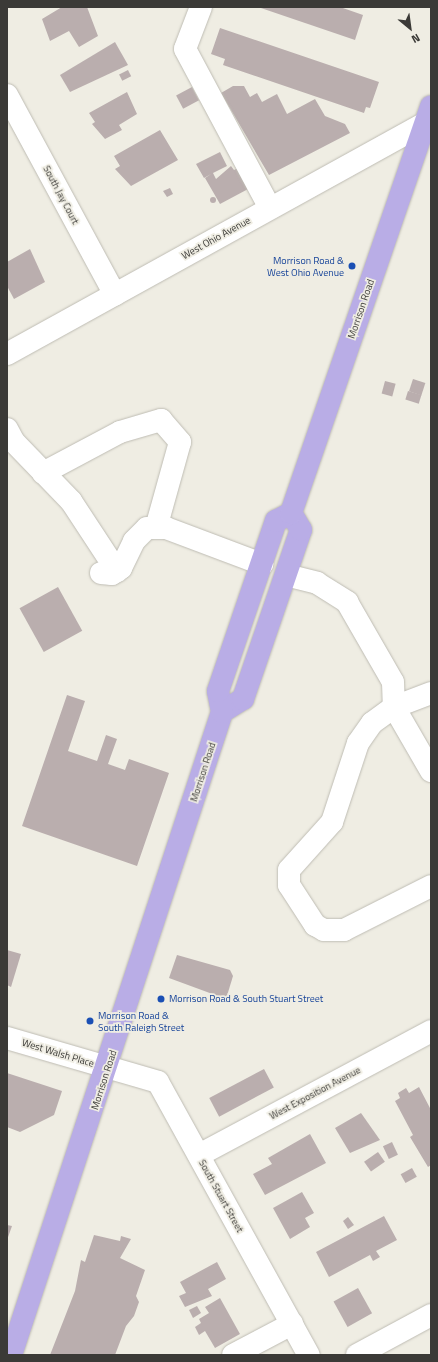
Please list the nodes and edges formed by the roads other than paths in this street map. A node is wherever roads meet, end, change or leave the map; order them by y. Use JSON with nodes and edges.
{"nodes":[{"id":1,"x":200,"y":7,"type":"edge"},
{"id":2,"x":7,"y":95,"type":"edge"},
{"id":3,"x":428,"y":115,"type":"edge"},
{"id":4,"x":270,"y":208,"type":"junction"},
{"id":5,"x":115,"y":294,"type":"junction"},
{"id":6,"x":7,"y":354,"type":"edge"},
{"id":7,"x":7,"y":429,"type":"edge"},
{"id":8,"x":43,"y":472,"type":"junction"},
{"id":9,"x":291,"y":513,"type":"junction"},
{"id":10,"x":156,"y":528,"type":"junction"},
{"id":11,"x":262,"y":564,"type":"junction"},
{"id":12,"x":286,"y":575,"type":"junction"},
{"id":13,"x":431,"y":693,"type":"edge"},
{"id":14,"x":394,"y":707,"type":"junction"},
{"id":15,"x":222,"y":712,"type":"junction"},
{"id":16,"x":431,"y":772,"type":"edge"},
{"id":17,"x":431,"y":886,"type":"edge"},
{"id":18,"x":431,"y":1031,"type":"edge"},
{"id":19,"x":7,"y":1038,"type":"edge"},
{"id":20,"x":108,"y":1068,"type":"junction"},
{"id":21,"x":199,"y":1155,"type":"junction"},
{"id":22,"x":431,"y":1315,"type":"edge"},
{"id":23,"x":292,"y":1324,"type":"junction"},
{"id":24,"x":11,"y":1355,"type":"edge"},
{"id":25,"x":233,"y":1355,"type":"edge"},
{"id":26,"x":309,"y":1355,"type":"edge"},
{"id":27,"x":357,"y":1355,"type":"edge"}],
"edges":[{"from":1,"to":4,"type":"street"},
{"from":2,"to":5,"type":"street","name":"South Jay Court"},
{"from":3,"to":4,"type":"street","name":"West Ohio Avenue"},
{"from":3,"to":9,"type":"main road","name":"Morrison Road"},
{"from":4,"to":5,"type":"street","name":"West Ohio Avenue"},
{"from":5,"to":6,"type":"street","name":"West Ohio Avenue"},
{"from":7,"to":8,"type":"street"},
{"from":8,"to":10,"type":"street"},
{"from":8,"to":10,"type":"street"},
{"from":9,"to":11,"type":"main road","name":"Morrison Road"},
{"from":9,"to":12,"type":"main road"},
{"from":10,"to":11,"type":"street"},
{"from":11,"to":15,"type":"main road","name":"Morrison Road"},
{"from":12,"to":14,"type":"street"},
{"from":12,"to":15,"type":"main road"},
{"from":13,"to":14,"type":"street"},
{"from":14,"to":16,"type":"street"},
{"from":14,"to":17,"type":"street"},
{"from":15,"to":20,"type":"main road","name":"Morrison Road"},
{"from":18,"to":21,"type":"street","name":"West Exposition Avenue"},
{"from":19,"to":20,"type":"street","name":"West Walsh Place"},
{"from":20,"to":21,"type":"street","name":"South Stuart Street"},
{"from":20,"to":24,"type":"main road","name":"Morrison Road"},
{"from":21,"to":23,"type":"street","name":"South Stuart Street"},
{"from":22,"to":27,"type":"street"},
{"from":23,"to":25,"type":"street"},
{"from":23,"to":26,"type":"street","name":"South Stuart Street"}]}
